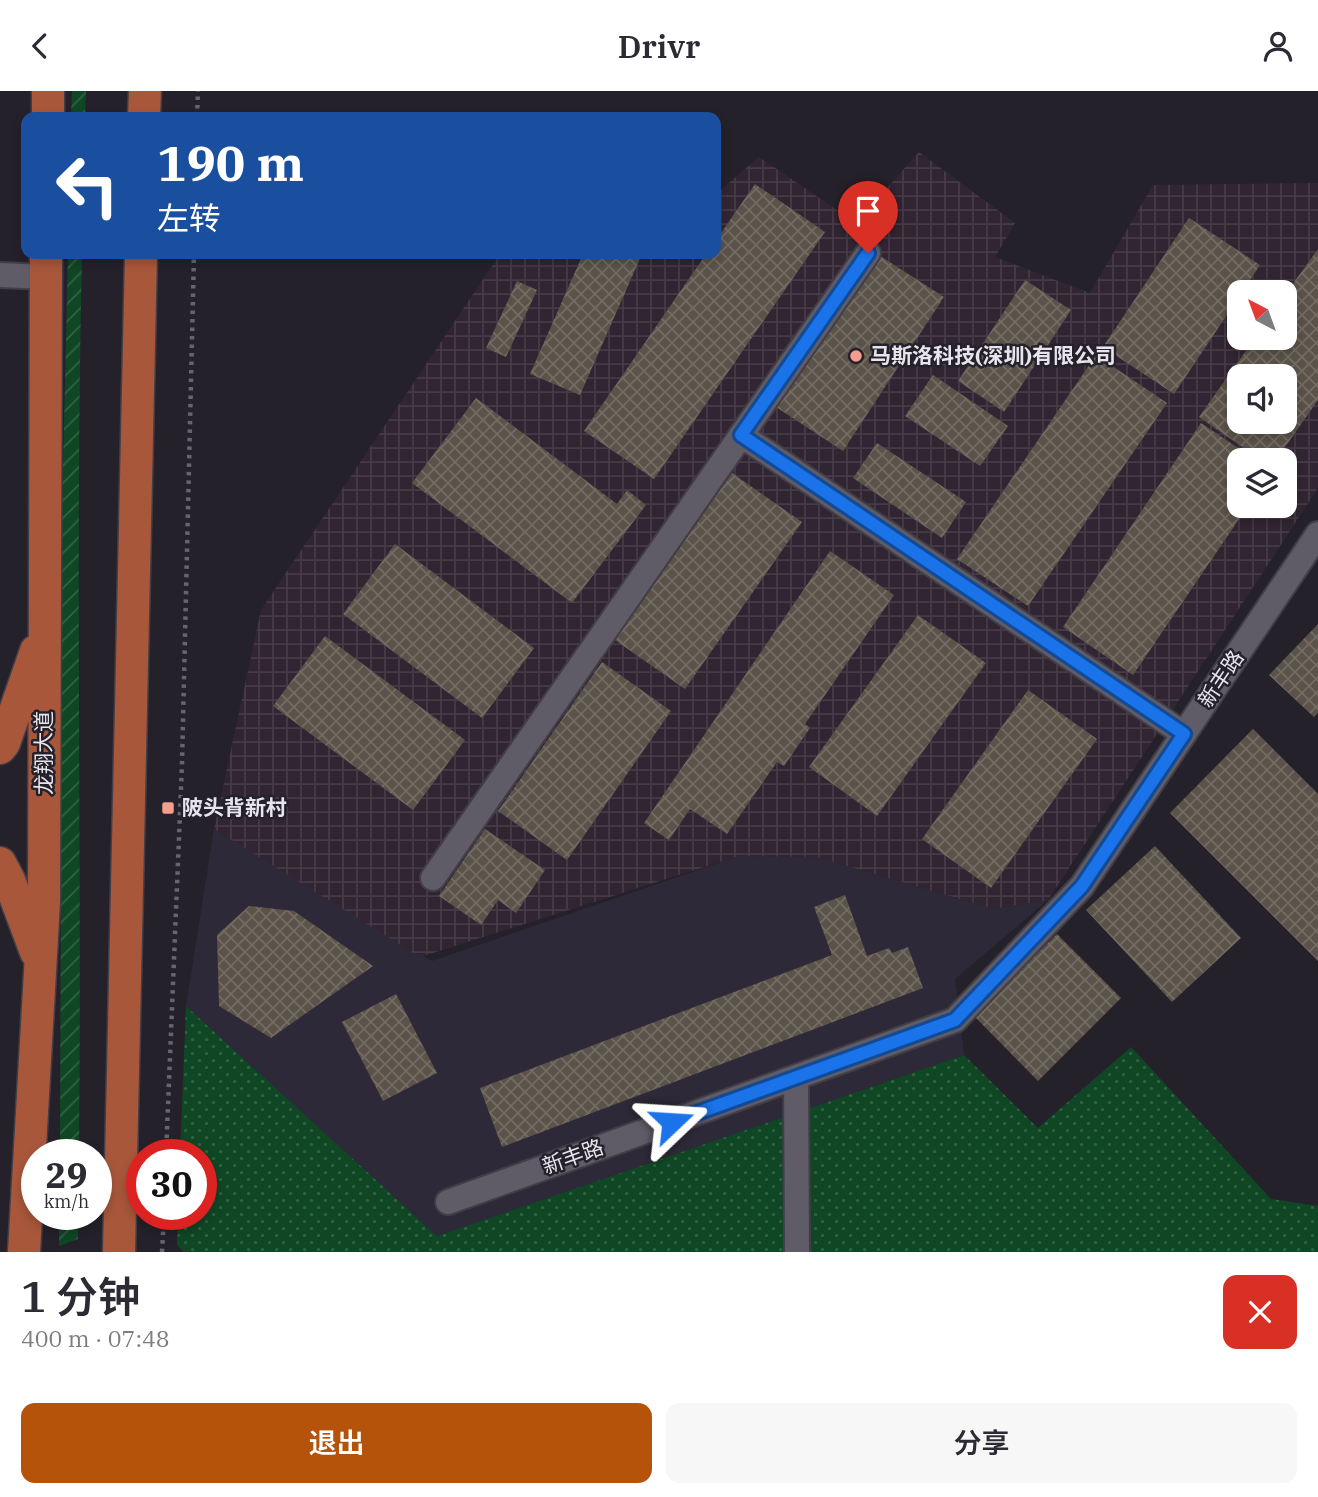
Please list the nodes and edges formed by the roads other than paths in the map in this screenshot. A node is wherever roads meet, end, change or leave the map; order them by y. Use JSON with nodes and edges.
{"nodes":[{"id":1,"x":48,"y":91,"type":"edge"},
{"id":2,"x":145,"y":91,"type":"edge"},
{"id":3,"x":48,"y":112,"type":"edge"},
{"id":4,"x":144,"y":112,"type":"edge"},
{"id":5,"x":868,"y":253,"type":"dead end"},
{"id":6,"x":141,"y":259,"type":"edge"},
{"id":7,"x":46,"y":265,"type":"edge"},
{"id":8,"x":0,"y":275,"type":"edge"},
{"id":9,"x":741,"y":435,"type":"junction"},
{"id":10,"x":1318,"y":534,"type":"edge"},
{"id":11,"x":45,"y":627,"type":"junction"},
{"id":12,"x":1184,"y":734,"type":"junction"},
{"id":13,"x":0,"y":747,"type":"edge"},
{"id":14,"x":0,"y":863,"type":"edge"},
{"id":15,"x":433,"y":878,"type":"dead end"},
{"id":16,"x":41,"y":966,"type":"junction"},
{"id":17,"x":796,"y":1078,"type":"junction"},
{"id":18,"x":448,"y":1202,"type":"dead end"},
{"id":19,"x":24,"y":1252,"type":"edge"},
{"id":20,"x":119,"y":1252,"type":"edge"},
{"id":21,"x":797,"y":1252,"type":"edge"}],
"edges":[{"from":1,"to":3,"type":"main road"},
{"from":2,"to":4,"type":"main road"},
{"from":5,"to":9,"type":"street"},
{"from":6,"to":20,"type":"main road"},
{"from":7,"to":8,"type":"street"},
{"from":7,"to":11,"type":"main road","name":"龙翔大道"},
{"from":9,"to":12,"type":"street"},
{"from":9,"to":15,"type":"street"},
{"from":10,"to":12,"type":"street","name":"新丰路"},
{"from":11,"to":13,"type":"main road"},
{"from":11,"to":16,"type":"main road","name":"龙翔大道"},
{"from":12,"to":17,"type":"street","name":"新丰路"},
{"from":14,"to":16,"type":"main road"},
{"from":16,"to":19,"type":"main road","name":"龙翔大道"},
{"from":17,"to":18,"type":"street","name":"新丰路"},
{"from":17,"to":21,"type":"street"}]}
